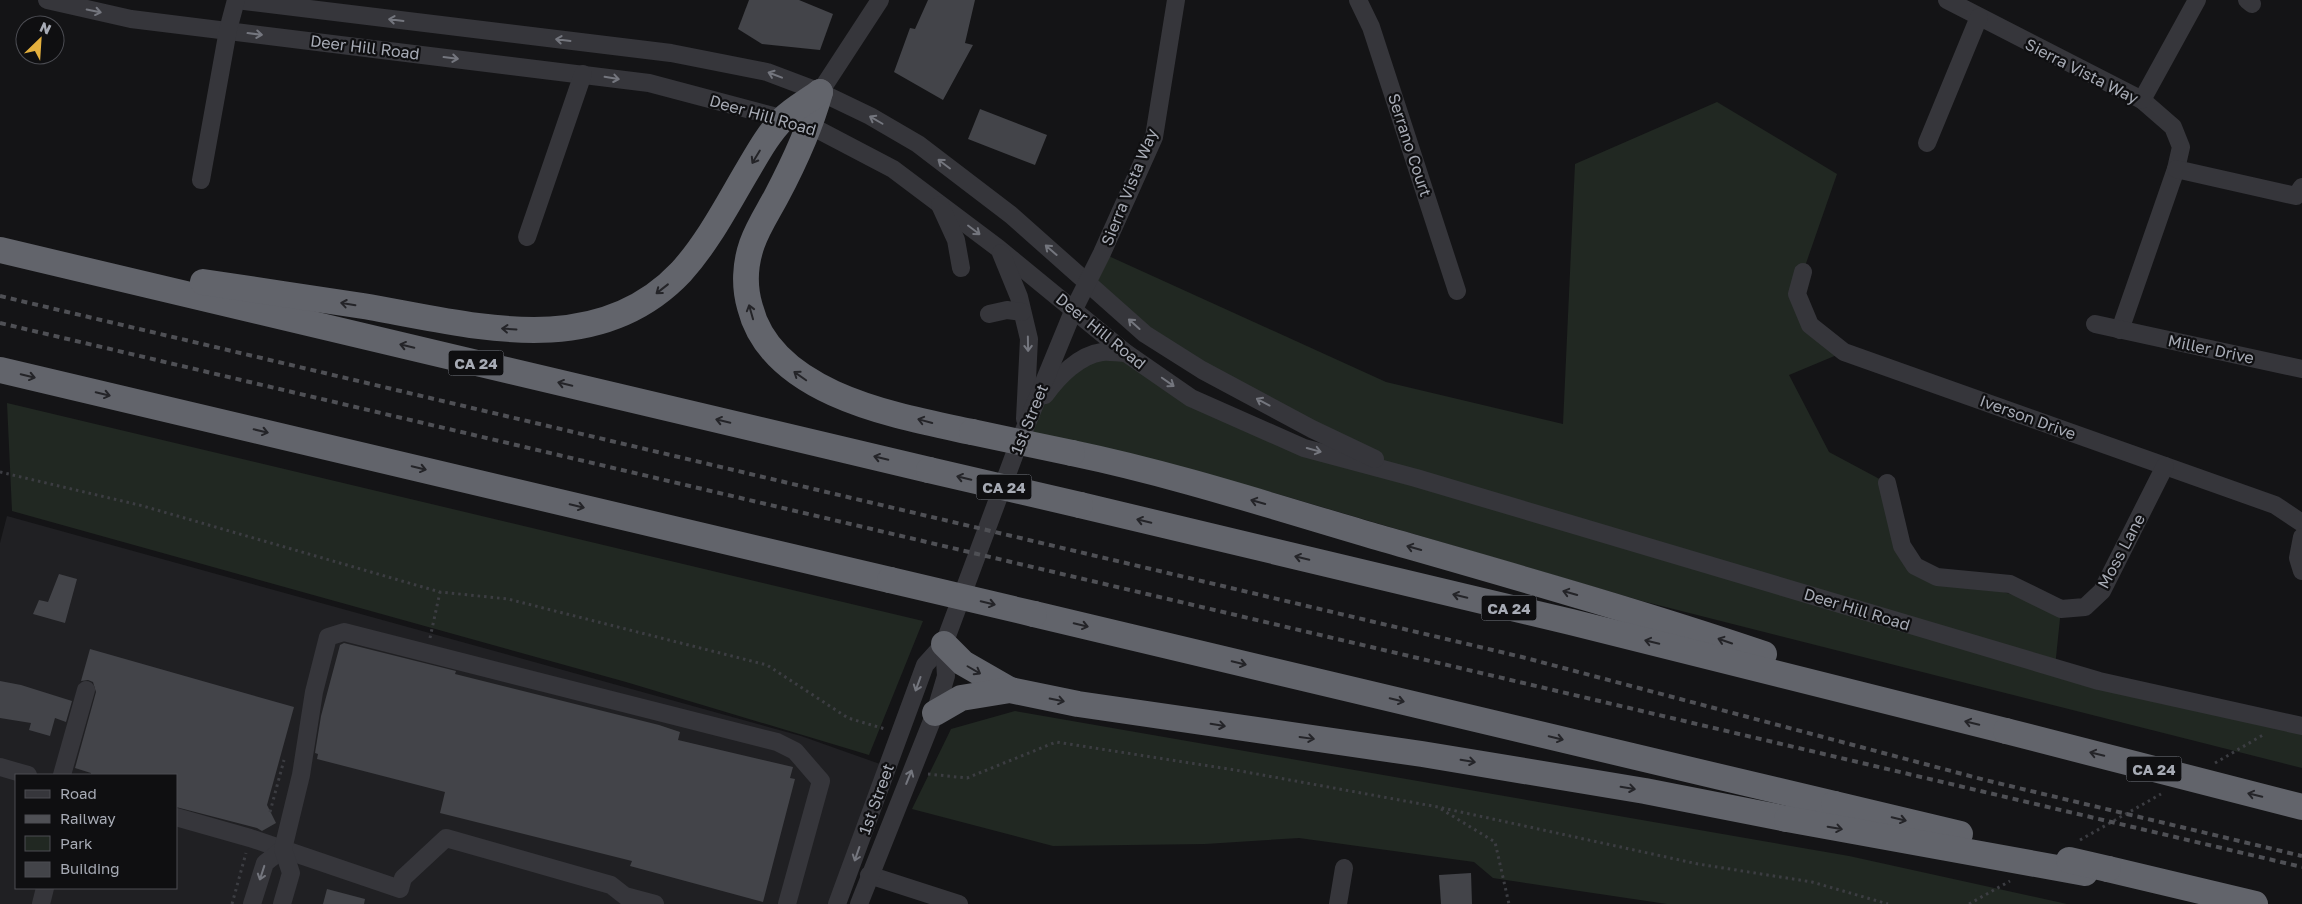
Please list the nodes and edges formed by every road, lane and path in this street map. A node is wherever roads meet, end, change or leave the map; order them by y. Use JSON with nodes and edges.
{"nodes":[{"id":1,"x":47,"y":0,"type":"edge"},
{"id":2,"x":236,"y":0,"type":"edge"},
{"id":3,"x":880,"y":0,"type":"edge"},
{"id":4,"x":1176,"y":0,"type":"edge"},
{"id":5,"x":1358,"y":0,"type":"edge"},
{"id":6,"x":1947,"y":0,"type":"edge"},
{"id":7,"x":2197,"y":0,"type":"edge"},
{"id":8,"x":1979,"y":18,"type":"junction"},
{"id":9,"x":228,"y":30,"type":"junction"},
{"id":10,"x":582,"y":74,"type":"junction"},
{"id":11,"x":820,"y":92,"type":"junction"},
{"id":12,"x":2142,"y":100,"type":"junction"},
{"id":13,"x":784,"y":118,"type":"junction"},
{"id":14,"x":811,"y":126,"type":"junction"},
{"id":15,"x":1927,"y":143,"type":"dead end"},
{"id":16,"x":2176,"y":169,"type":"junction"},
{"id":17,"x":201,"y":180,"type":"dead end"},
{"id":18,"x":2302,"y":187,"type":"edge"},
{"id":19,"x":939,"y":202,"type":"junction"},
{"id":20,"x":527,"y":238,"type":"dead end"},
{"id":21,"x":998,"y":248,"type":"junction"},
{"id":22,"x":12,"y":253,"type":"edge"},
{"id":23,"x":961,"y":268,"type":"dead end"},
{"id":24,"x":1803,"y":272,"type":"dead end"},
{"id":25,"x":1088,"y":281,"type":"junction"},
{"id":26,"x":1457,"y":291,"type":"dead end"},
{"id":27,"x":1074,"y":309,"type":"junction"},
{"id":28,"x":1022,"y":312,"type":"junction"},
{"id":29,"x":989,"y":314,"type":"dead end"},
{"id":30,"x":2095,"y":324,"type":"dead end"},
{"id":31,"x":2120,"y":330,"type":"junction"},
{"id":32,"x":1126,"y":353,"type":"junction"},
{"id":33,"x":2302,"y":369,"type":"edge"},
{"id":34,"x":0,"y":370,"type":"edge"},
{"id":35,"x":1032,"y":413,"type":"junction"},
{"id":36,"x":1024,"y":430,"type":"junction"},
{"id":37,"x":2164,"y":466,"type":"junction"},
{"id":38,"x":0,"y":472,"type":"edge"},
{"id":39,"x":1416,"y":478,"type":"junction"},
{"id":40,"x":1887,"y":482,"type":"dead end"},
{"id":41,"x":2302,"y":523,"type":"edge"},
{"id":42,"x":2302,"y":537,"type":"edge"},
{"id":43,"x":2302,"y":571,"type":"edge"},
{"id":44,"x":440,"y":592,"type":"junction"},
{"id":45,"x":944,"y":644,"type":"junction"},
{"id":46,"x":427,"y":653,"type":"junction"},
{"id":47,"x":86,"y":690,"type":"dead end"},
{"id":48,"x":1010,"y":690,"type":"junction"},
{"id":49,"x":935,"y":713,"type":"junction"},
{"id":50,"x":1937,"y":714,"type":"junction"},
{"id":51,"x":2294,"y":724,"type":"edge"},
{"id":52,"x":900,"y":733,"type":"junction"},
{"id":53,"x":2209,"y":766,"type":"dead end"},
{"id":54,"x":0,"y":767,"type":"edge"},
{"id":55,"x":910,"y":773,"type":"junction"},
{"id":56,"x":24,"y":774,"type":"edge"},
{"id":57,"x":62,"y":774,"type":"edge"},
{"id":58,"x":2166,"y":791,"type":"dead end"},
{"id":59,"x":2302,"y":806,"type":"edge"},
{"id":60,"x":1438,"y":807,"type":"junction"},
{"id":61,"x":178,"y":818,"type":"edge"},
{"id":62,"x":250,"y":838,"type":"junction"},
{"id":63,"x":2072,"y":845,"type":"dead end"},
{"id":64,"x":283,"y":849,"type":"junction"},
{"id":65,"x":1344,"y":868,"type":"dead end"},
{"id":66,"x":2096,"y":871,"type":"junction"},
{"id":67,"x":2012,"y":880,"type":"dead end"},
{"id":68,"x":46,"y":889,"type":"edge"},
{"id":69,"x":861,"y":894,"type":"edge"},
{"id":70,"x":41,"y":904,"type":"edge"},
{"id":71,"x":232,"y":904,"type":"edge"},
{"id":72,"x":252,"y":904,"type":"edge"},
{"id":73,"x":282,"y":904,"type":"edge"},
{"id":74,"x":655,"y":904,"type":"edge"},
{"id":75,"x":787,"y":904,"type":"edge"},
{"id":76,"x":838,"y":904,"type":"edge"},
{"id":77,"x":959,"y":904,"type":"edge"},
{"id":78,"x":1338,"y":904,"type":"edge"},
{"id":79,"x":1510,"y":904,"type":"edge"},
{"id":80,"x":1888,"y":904,"type":"edge"},
{"id":81,"x":1969,"y":904,"type":"edge"},
{"id":82,"x":2255,"y":904,"type":"edge"}],
"edges":[{"from":1,"to":9,"type":"street","name":"Deer Hill Road","one_way":true},
{"from":2,"to":9,"type":"street"},
{"from":11,"to":2,"type":"street","name":"Deer Hill Road","one_way":true},
{"from":3,"to":11,"type":"street"},
{"from":4,"to":25,"type":"street","name":"Sierra Vista Way"},
{"from":5,"to":26,"type":"street","name":"Serrano Court"},
{"from":6,"to":8,"type":"street","name":"Sierra Vista Way"},
{"from":7,"to":12,"type":"street"},
{"from":8,"to":12,"type":"street","name":"Sierra Vista Way"},
{"from":8,"to":15,"type":"street"},
{"from":9,"to":10,"type":"street","name":"Deer Hill Road","one_way":true},
{"from":9,"to":17,"type":"street"},
{"from":10,"to":13,"type":"street","name":"Deer Hill Road","one_way":true},
{"from":10,"to":20,"type":"street"},
{"from":11,"to":13,"type":"highway"},
{"from":11,"to":14,"type":"highway"},
{"from":25,"to":11,"type":"street","name":"Deer Hill Road","one_way":true},
{"from":12,"to":16,"type":"street","name":"Sierra Vista Way"},
{"from":13,"to":14,"type":"street","name":"Deer Hill Road"},
{"from":13,"to":22,"type":"highway","one_way":true},
{"from":14,"to":19,"type":"street","name":"Deer Hill Road"},
{"from":50,"to":14,"type":"highway","one_way":true,"bridge":true},
{"from":16,"to":18,"type":"street"},
{"from":16,"to":31,"type":"street"},
{"from":19,"to":21,"type":"street","name":"Deer Hill Road","one_way":true},
{"from":19,"to":23,"type":"street"},
{"from":21,"to":27,"type":"street","name":"Deer Hill Road"},
{"from":21,"to":28,"type":"street"},
{"from":50,"to":22,"type":"highway","number":"CA 24","one_way":true,"bridge":true},
{"from":24,"to":37,"type":"street","name":"Iverson Drive"},
{"from":25,"to":27,"type":"street","name":"1st Street"},
{"from":39,"to":25,"type":"street","name":"Deer Hill Road","one_way":true},
{"from":27,"to":32,"type":"street","name":"Deer Hill Road"},
{"from":27,"to":35,"type":"street","name":"1st Street"},
{"from":28,"to":29,"type":"street"},
{"from":28,"to":36,"type":"street","one_way":true},
{"from":30,"to":31,"type":"street","name":"Miller Drive"},
{"from":31,"to":33,"type":"street","name":"Miller Drive"},
{"from":32,"to":35,"type":"street"},
{"from":32,"to":39,"type":"street","name":"Deer Hill Road","one_way":true},
{"from":34,"to":66,"type":"highway","one_way":true,"bridge":true},
{"from":35,"to":36,"type":"street","name":"1st Street"},
{"from":36,"to":45,"type":"street","name":"1st Street"},
{"from":37,"to":40,"type":"street","name":"Moss Lane"},
{"from":37,"to":41,"type":"street","name":"Iverson Drive"},
{"from":38,"to":44,"type":"path"},
{"from":39,"to":51,"type":"street","name":"Deer Hill Road"},
{"from":42,"to":43,"type":"street"},
{"from":44,"to":46,"type":"path"},
{"from":44,"to":52,"type":"path"},
{"from":45,"to":48,"type":"highway","one_way":true},
{"from":45,"to":49,"type":"street","name":"1st Street"},
{"from":45,"to":52,"type":"street","name":"1st Street","one_way":true},
{"from":46,"to":64,"type":"street"},
{"from":46,"to":75,"type":"street"},
{"from":47,"to":57,"type":"street"},
{"from":48,"to":49,"type":"highway"},
{"from":48,"to":66,"type":"highway","one_way":true,"bridge":true},
{"from":49,"to":55,"type":"street","name":"1st Street"},
{"from":59,"to":50,"type":"highway","number":"CA 24","one_way":true,"bridge":true},
{"from":51,"to":53,"type":"path"},
{"from":52,"to":76,"type":"street","name":"1st Street","one_way":true},
{"from":54,"to":56,"type":"street"},
{"from":55,"to":60,"type":"path"},
{"from":69,"to":55,"type":"street","name":"1st Street","one_way":true},
{"from":58,"to":63,"type":"path"},
{"from":60,"to":79,"type":"path"},
{"from":60,"to":80,"type":"path"},
{"from":61,"to":62,"type":"street"},
{"from":62,"to":64,"type":"street"},
{"from":62,"to":71,"type":"path"},
{"from":64,"to":72,"type":"street","one_way":true},
{"from":64,"to":73,"type":"street"},
{"from":64,"to":74,"type":"street"},
{"from":65,"to":78,"type":"street"},
{"from":66,"to":82,"type":"highway"},
{"from":67,"to":81,"type":"path"},
{"from":68,"to":70,"type":"street"},
{"from":69,"to":77,"type":"street"}]}
